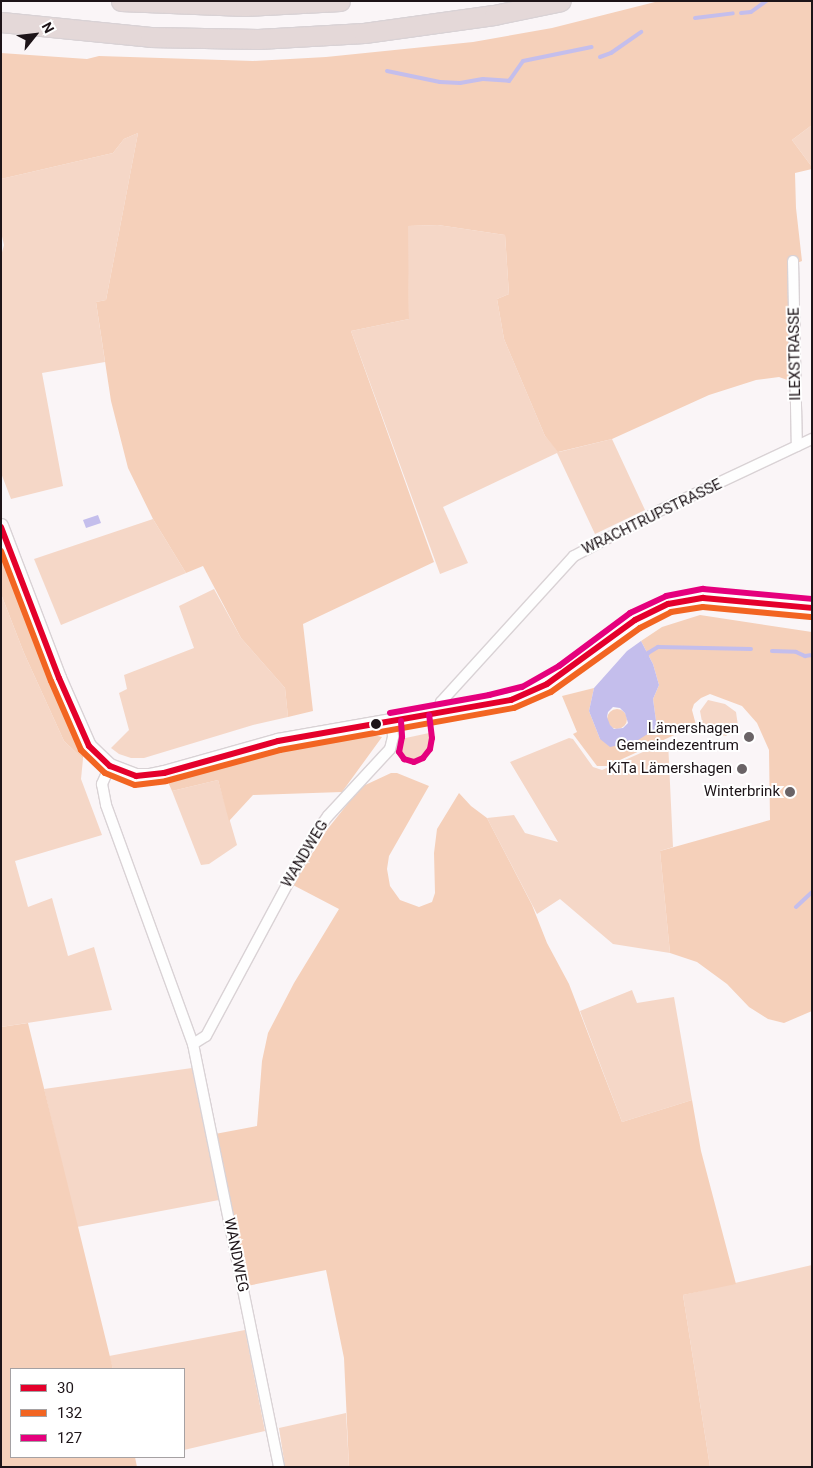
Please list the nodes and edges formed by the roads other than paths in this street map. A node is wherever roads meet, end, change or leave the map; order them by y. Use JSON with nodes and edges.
{"nodes":[{"id":1,"x":121,"y":1,"type":"edge"},
{"id":2,"x":340,"y":1,"type":"edge"},
{"id":3,"x":561,"y":1,"type":"edge"},
{"id":4,"x":1,"y":22,"type":"edge"},
{"id":5,"x":793,"y":261,"type":"dead end"},
{"id":6,"x":812,"y":439,"type":"edge"},
{"id":7,"x":797,"y":446,"type":"junction"},
{"id":8,"x":1,"y":526,"type":"edge"},
{"id":9,"x":812,"y":608,"type":"edge"},
{"id":10,"x":438,"y":714,"type":"junction"},
{"id":11,"x":392,"y":722,"type":"junction"},
{"id":12,"x":110,"y":766,"type":"junction"},
{"id":13,"x":193,"y":1044,"type":"junction"},
{"id":14,"x":279,"y":1467,"type":"edge"}],
"edges":[{"from":1,"to":2,"type":"highway"},
{"from":3,"to":4,"type":"highway"},
{"from":5,"to":7,"type":"street","name":"ILEXSTRASSE"},
{"from":6,"to":7,"type":"street","name":"WRACHTRUPSTRASSE"},
{"from":7,"to":10,"type":"street","name":"WRACHTRUPSTRASSE"},
{"from":8,"to":12,"type":"main road"},
{"from":9,"to":10,"type":"main road"},
{"from":10,"to":11,"type":"main road"},
{"from":11,"to":12,"type":"main road"},
{"from":11,"to":13,"type":"street","name":"WANDWEG"},
{"from":12,"to":13,"type":"street","name":"WANDWEG"},
{"from":13,"to":14,"type":"street","name":"WANDWEG"}]}
